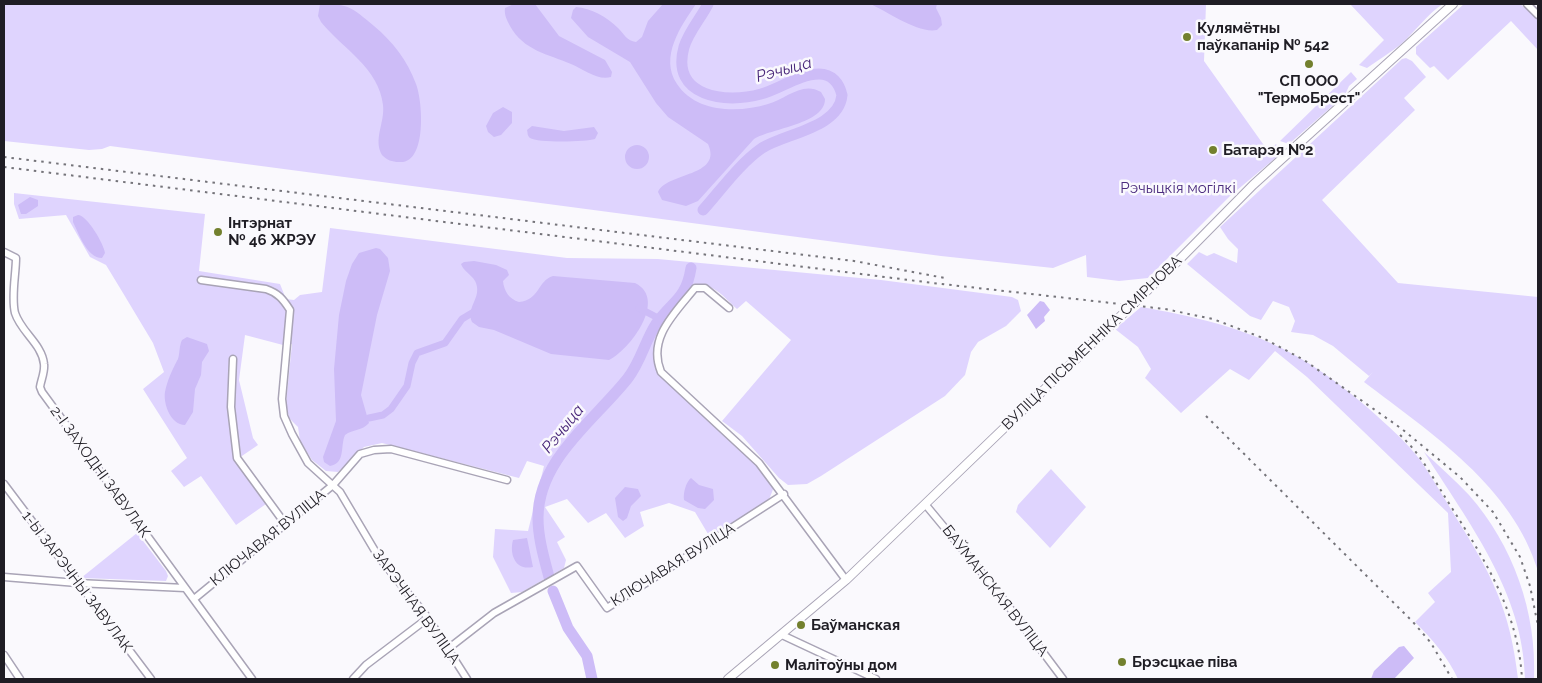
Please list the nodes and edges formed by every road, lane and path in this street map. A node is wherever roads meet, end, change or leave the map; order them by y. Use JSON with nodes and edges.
{"nodes":[{"id":1,"x":1453,"y":4,"type":"edge"},
{"id":2,"x":1527,"y":4,"type":"edge"},
{"id":3,"x":1538,"y":15,"type":"edge"},
{"id":4,"x":4,"y":252,"type":"edge"},
{"id":5,"x":201,"y":280,"type":"dead end"},
{"id":6,"x":729,"y":308,"type":"dead end"},
{"id":7,"x":233,"y":359,"type":"dead end"},
{"id":8,"x":507,"y":480,"type":"dead end"},
{"id":9,"x":4,"y":484,"type":"edge"},
{"id":10,"x":333,"y":485,"type":"junction"},
{"id":11,"x":784,"y":494,"type":"junction"},
{"id":12,"x":925,"y":504,"type":"junction"},
{"id":13,"x":286,"y":525,"type":"junction"},
{"id":14,"x":4,"y":577,"type":"edge"},
{"id":15,"x":846,"y":580,"type":"junction"},
{"id":16,"x":77,"y":583,"type":"junction"},
{"id":17,"x":185,"y":588,"type":"junction"},
{"id":18,"x":194,"y":599,"type":"junction"},
{"id":19,"x":428,"y":618,"type":"junction"},
{"id":20,"x":782,"y":635,"type":"junction"},
{"id":21,"x":449,"y":648,"type":"junction"},
{"id":22,"x":4,"y":655,"type":"edge"},
{"id":23,"x":20,"y":679,"type":"edge"},
{"id":24,"x":151,"y":679,"type":"edge"},
{"id":25,"x":252,"y":679,"type":"edge"},
{"id":26,"x":353,"y":679,"type":"edge"},
{"id":27,"x":467,"y":679,"type":"edge"},
{"id":28,"x":728,"y":679,"type":"edge"},
{"id":29,"x":876,"y":679,"type":"edge"},
{"id":30,"x":1063,"y":679,"type":"edge"}],
"edges":[{"from":1,"to":12,"type":"main road","name":"ВУЛІЦА ПІСЬМЕННІКА СМІРНОВА"},
{"from":2,"to":3,"type":"street"},
{"from":4,"to":17,"type":"street","name":"2-І ЗАХОДНІ ЗАВУЛАК"},
{"from":5,"to":10,"type":"street","name":"ЗАРЭЧНАЯ ВУЛІЦА"},
{"from":6,"to":11,"type":"street"},
{"from":7,"to":13,"type":"street"},
{"from":8,"to":10,"type":"street","name":"КЛЮЧАВАЯ ВУЛІЦА"},
{"from":9,"to":16,"type":"street","name":"1-Ы ЗАРЭЧНЫ ЗАВУЛАК"},
{"from":10,"to":13,"type":"street","name":"КЛЮЧАВАЯ ВУЛІЦА"},
{"from":10,"to":19,"type":"street","name":"ЗАРЭЧНАЯ ВУЛІЦА"},
{"from":11,"to":15,"type":"street"},
{"from":11,"to":21,"type":"street","name":"КЛЮЧАВАЯ ВУЛІЦА"},
{"from":12,"to":15,"type":"main road","name":"ВУЛІЦА ПІСЬМЕННІКА СМІРНОВА"},
{"from":12,"to":30,"type":"street","name":"БАЎМАНСКАЯ ВУЛІЦА"},
{"from":13,"to":18,"type":"street","name":"КЛЮЧАВАЯ ВУЛІЦА"},
{"from":14,"to":16,"type":"street"},
{"from":15,"to":20,"type":"main road","name":"ВУЛІЦА ПІСЬМЕННІКА СМІРНОВА"},
{"from":16,"to":17,"type":"street"},
{"from":16,"to":24,"type":"street","name":"1-Ы ЗАРЭЧНЫ ЗАВУЛАК"},
{"from":17,"to":18,"type":"street","name":"2-І ЗАХОДНІ ЗАВУЛАК"},
{"from":18,"to":25,"type":"street","name":"2-І ЗАХОДНІ ЗАВУЛАК"},
{"from":19,"to":21,"type":"street","name":"ЗАРЭЧНАЯ ВУЛІЦА"},
{"from":19,"to":26,"type":"street"},
{"from":20,"to":28,"type":"main road","name":"ВУЛІЦА ПІСЬМЕННІКА СМІРНОВА"},
{"from":20,"to":29,"type":"street"},
{"from":21,"to":27,"type":"street","name":"ЗАРЭЧНАЯ ВУЛІЦА"},
{"from":22,"to":23,"type":"street"}]}
